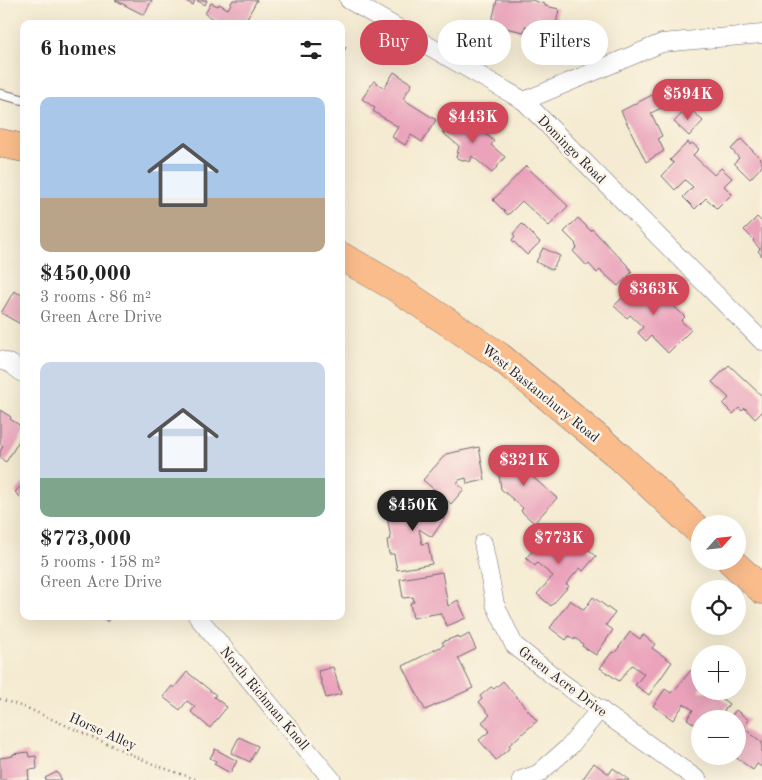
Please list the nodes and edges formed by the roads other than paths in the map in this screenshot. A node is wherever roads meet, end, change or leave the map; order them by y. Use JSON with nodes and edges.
{"nodes":[{"id":1,"x":354,"y":1,"type":"edge"},
{"id":2,"x":762,"y":34,"type":"edge"},
{"id":3,"x":0,"y":94,"type":"edge"},
{"id":4,"x":20,"y":99,"type":"edge"},
{"id":5,"x":524,"y":101,"type":"junction"},
{"id":6,"x":0,"y":143,"type":"edge"},
{"id":7,"x":20,"y":147,"type":"edge"},
{"id":8,"x":345,"y":258,"type":"edge"},
{"id":9,"x":762,"y":341,"type":"edge"},
{"id":10,"x":0,"y":360,"type":"edge"},
{"id":11,"x":20,"y":371,"type":"edge"},
{"id":12,"x":691,"y":524,"type":"edge"},
{"id":13,"x":483,"y":543,"type":"dead end"},
{"id":14,"x":741,"y":570,"type":"edge"},
{"id":15,"x":762,"y":590,"type":"edge"},
{"id":16,"x":200,"y":620,"type":"edge"},
{"id":17,"x":600,"y":709,"type":"junction"},
{"id":18,"x":332,"y":780,"type":"edge"},
{"id":19,"x":521,"y":780,"type":"edge"},
{"id":20,"x":698,"y":780,"type":"edge"}],
"edges":[{"from":1,"to":5,"type":"street","name":"Domingo Road"},
{"from":2,"to":5,"type":"street"},
{"from":3,"to":4,"type":"lane"},
{"from":5,"to":9,"type":"street","name":"Domingo Road"},
{"from":6,"to":7,"type":"main road"},
{"from":8,"to":12,"type":"main road","name":"West Bastanchury Road"},
{"from":10,"to":11,"type":"street"},
{"from":13,"to":17,"type":"street","name":"Green Acre Drive"},
{"from":14,"to":15,"type":"main road"},
{"from":16,"to":18,"type":"street","name":"North Richman Knoll"},
{"from":17,"to":19,"type":"street"},
{"from":17,"to":20,"type":"street","name":"Green Acre Drive"}]}
